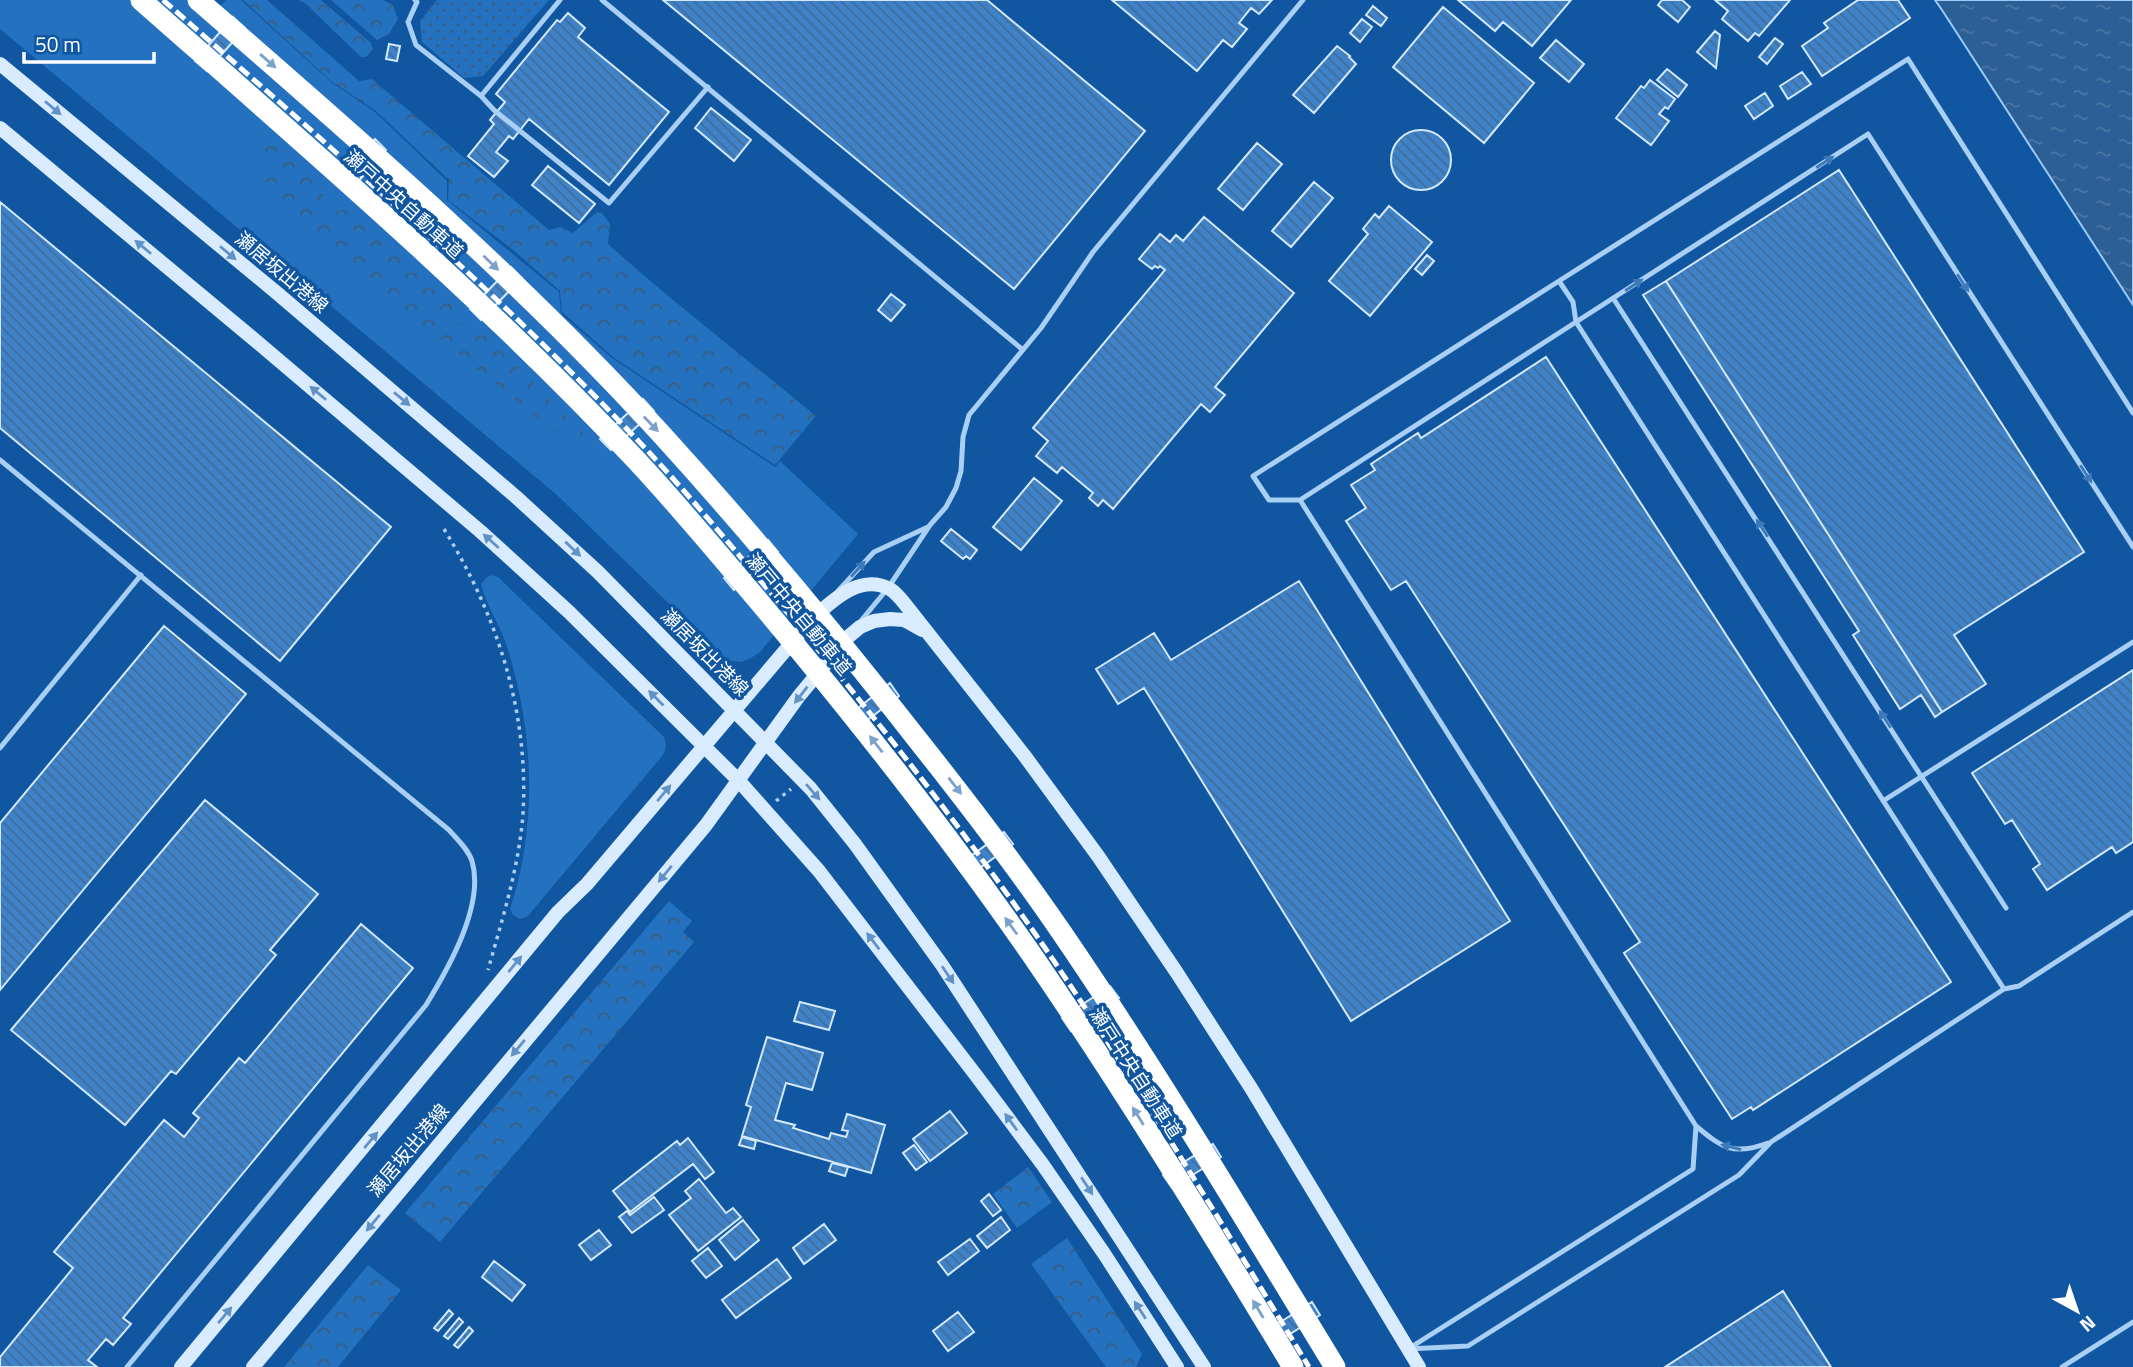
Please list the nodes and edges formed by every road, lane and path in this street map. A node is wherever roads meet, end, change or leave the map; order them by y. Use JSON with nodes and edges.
{"nodes":[{"id":1,"x":141,"y":0,"type":"edge"},
{"id":2,"x":198,"y":0,"type":"edge"},
{"id":3,"x":415,"y":0,"type":"edge"},
{"id":4,"x":560,"y":0,"type":"edge"},
{"id":5,"x":602,"y":0,"type":"edge"},
{"id":6,"x":1303,"y":0,"type":"edge"},
{"id":7,"x":0,"y":64,"type":"edge"},
{"id":8,"x":708,"y":87,"type":"junction"},
{"id":9,"x":481,"y":96,"type":"junction"},
{"id":10,"x":0,"y":128,"type":"edge"},
{"id":11,"x":1559,"y":281,"type":"junction"},
{"id":12,"x":1613,"y":299,"type":"junction"},
{"id":13,"x":1576,"y":322,"type":"junction"},
{"id":14,"x":1023,"y":349,"type":"junction"},
{"id":15,"x":2133,"y":413,"type":"edge"},
{"id":16,"x":0,"y":460,"type":"edge"},
{"id":17,"x":1300,"y":500,"type":"junction"},
{"id":18,"x":930,"y":525,"type":"junction"},
{"id":19,"x":444,"y":529,"type":"dead end"},
{"id":20,"x":2133,"y":547,"type":"edge"},
{"id":21,"x":141,"y":575,"type":"junction"},
{"id":22,"x":888,"y":588,"type":"junction"},
{"id":23,"x":812,"y":619,"type":"junction"},
{"id":24,"x":930,"y":636,"type":"junction"},
{"id":25,"x":848,"y":637,"type":"junction"},
{"id":26,"x":2133,"y":642,"type":"edge"},
{"id":27,"x":735,"y":710,"type":"junction"},
{"id":28,"x":766,"y":742,"type":"junction"},
{"id":29,"x":704,"y":746,"type":"junction"},
{"id":30,"x":0,"y":748,"type":"edge"},
{"id":31,"x":1922,"y":776,"type":"junction"},
{"id":32,"x":739,"y":781,"type":"junction"},
{"id":33,"x":791,"y":789,"type":"dead end"},
{"id":34,"x":1883,"y":801,"type":"junction"},
{"id":35,"x":774,"y":804,"type":"dead end"},
{"id":36,"x":2007,"y":908,"type":"dead end"},
{"id":37,"x":2133,"y":912,"type":"edge"},
{"id":38,"x":486,"y":976,"type":"dead end"},
{"id":39,"x":2004,"y":989,"type":"junction"},
{"id":40,"x":1696,"y":1126,"type":"junction"},
{"id":41,"x":1771,"y":1142,"type":"junction"},
{"id":42,"x":2133,"y":1321,"type":"edge"},
{"id":43,"x":1408,"y":1349,"type":"junction"},
{"id":44,"x":127,"y":1367,"type":"edge"},
{"id":45,"x":181,"y":1367,"type":"edge"},
{"id":46,"x":253,"y":1367,"type":"edge"},
{"id":47,"x":1177,"y":1367,"type":"edge"},
{"id":48,"x":1204,"y":1367,"type":"edge"},
{"id":49,"x":1293,"y":1367,"type":"edge"},
{"id":50,"x":1335,"y":1367,"type":"edge"},
{"id":51,"x":1419,"y":1367,"type":"edge"},
{"id":52,"x":2062,"y":1367,"type":"edge"}],
"edges":[{"from":49,"to":1,"type":"highway","name":"瀬戸中央自動車道","one_way":true,"bridge":true},
{"from":2,"to":50,"type":"highway","name":"瀬戸中央自動車道","one_way":true,"bridge":true},
{"from":3,"to":9,"type":"lane"},
{"from":4,"to":9,"type":"lane"},
{"from":5,"to":8,"type":"lane"},
{"from":6,"to":14,"type":"lane"},
{"from":7,"to":27,"type":"main road","name":"瀬居坂出港線","one_way":true},
{"from":8,"to":9,"type":"lane"},
{"from":8,"to":14,"type":"lane"},
{"from":29,"to":10,"type":"main road","one_way":true},
{"from":11,"to":13,"type":"lane"},
{"from":11,"to":15,"type":"lane"},
{"from":11,"to":17,"type":"lane"},
{"from":12,"to":13,"type":"lane"},
{"from":12,"to":20,"type":"lane","one_way":true},
{"from":31,"to":12,"type":"lane","one_way":true},
{"from":13,"to":17,"type":"lane"},
{"from":13,"to":34,"type":"lane"},
{"from":14,"to":18,"type":"lane"},
{"from":16,"to":21,"type":"lane"},
{"from":17,"to":40,"type":"lane"},
{"from":18,"to":22,"type":"lane"},
{"from":23,"to":18,"type":"lane","one_way":true},
{"from":19,"to":38,"type":"path"},
{"from":21,"to":30,"type":"lane"},
{"from":21,"to":44,"type":"lane"},
{"from":22,"to":23,"type":"main road","name":"瀬居坂出港線"},
{"from":22,"to":24,"type":"main road"},
{"from":22,"to":25,"type":"lane"},
{"from":23,"to":27,"type":"main road","name":"瀬居坂出港線"},
{"from":24,"to":25,"type":"main road"},
{"from":24,"to":43,"type":"main road"},
{"from":25,"to":28,"type":"main road","one_way":true},
{"from":26,"to":31,"type":"lane"},
{"from":27,"to":28,"type":"main road","name":"瀬居坂出港線"},
{"from":27,"to":29,"type":"main road","name":"瀬居坂出港線"},
{"from":28,"to":32,"type":"main road","name":"瀬居坂出港線"},
{"from":28,"to":48,"type":"main road","one_way":true},
{"from":29,"to":32,"type":"main road"},
{"from":45,"to":29,"type":"main road","name":"瀬居坂出港線","one_way":true},
{"from":31,"to":34,"type":"lane"},
{"from":31,"to":36,"type":"lane"},
{"from":32,"to":46,"type":"main road","name":"瀬居坂出港線","one_way":true},
{"from":47,"to":32,"type":"main road","one_way":true},
{"from":33,"to":35,"type":"path"},
{"from":34,"to":39,"type":"lane"},
{"from":37,"to":39,"type":"lane"},
{"from":39,"to":41,"type":"lane"},
{"from":41,"to":40,"type":"lane","one_way":true},
{"from":40,"to":43,"type":"lane"},
{"from":41,"to":43,"type":"lane"},
{"from":42,"to":52,"type":"lane"},
{"from":43,"to":51,"type":"main road"}]}
